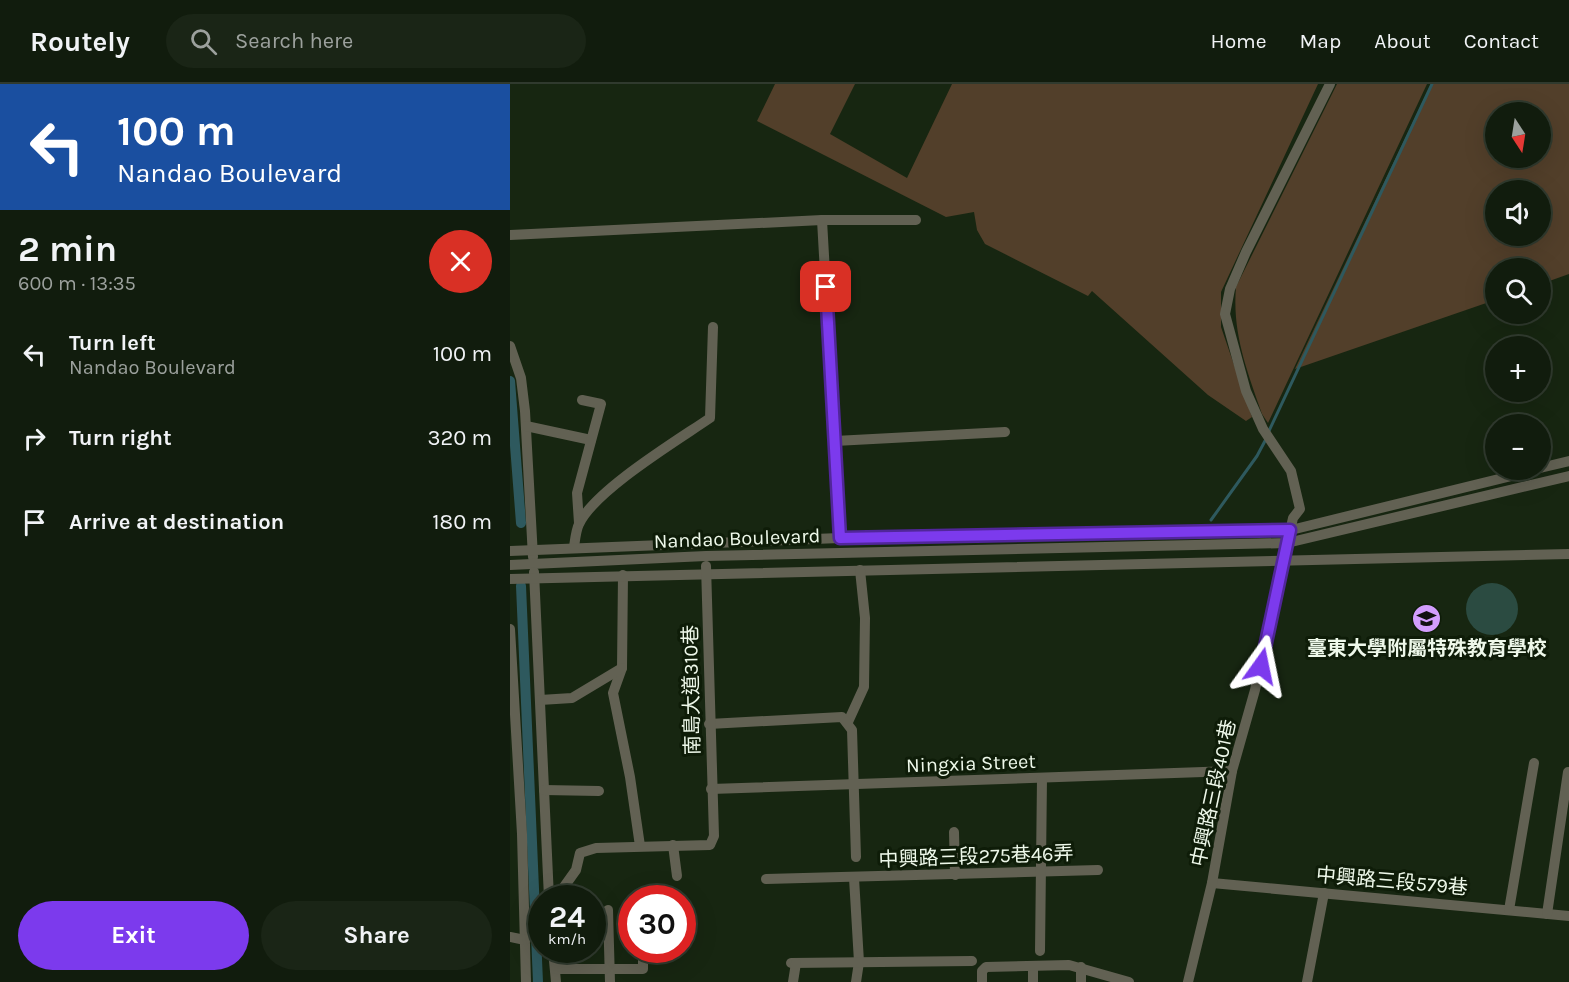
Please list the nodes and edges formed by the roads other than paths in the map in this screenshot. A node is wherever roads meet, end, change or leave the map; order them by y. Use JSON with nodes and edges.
{"nodes":[{"id":1,"x":1330,"y":84,"type":"edge"},
{"id":2,"x":822,"y":220,"type":"junction"},
{"id":3,"x":916,"y":220,"type":"dead end"},
{"id":4,"x":510,"y":236,"type":"edge"},
{"id":5,"x":713,"y":327,"type":"dead end"},
{"id":6,"x":510,"y":346,"type":"edge"},
{"id":7,"x":582,"y":400,"type":"dead end"},
{"id":8,"x":526,"y":426,"type":"junction"},
{"id":9,"x":1005,"y":432,"type":"dead end"},
{"id":10,"x":591,"y":440,"type":"junction"},
{"id":11,"x":835,"y":441,"type":"junction"},
{"id":12,"x":1569,"y":461,"type":"edge"},
{"id":13,"x":1551,"y":466,"type":"edge"},
{"id":14,"x":1569,"y":476,"type":"edge"},
{"id":15,"x":1493,"y":480,"type":"edge"},
{"id":16,"x":579,"y":523,"type":"junction"},
{"id":17,"x":1290,"y":530,"type":"junction"},
{"id":18,"x":840,"y":538,"type":"junction"},
{"id":19,"x":704,"y":542,"type":"junction"},
{"id":20,"x":1287,"y":543,"type":"junction"},
{"id":21,"x":574,"y":547,"type":"junction"},
{"id":22,"x":534,"y":550,"type":"junction"},
{"id":23,"x":510,"y":551,"type":"edge"},
{"id":24,"x":1569,"y":554,"type":"edge"},
{"id":25,"x":706,"y":556,"type":"junction"},
{"id":26,"x":1284,"y":560,"type":"junction"},
{"id":27,"x":510,"y":565,"type":"edge"},
{"id":28,"x":533,"y":565,"type":"junction"},
{"id":29,"x":860,"y":570,"type":"junction"},
{"id":30,"x":706,"y":573,"type":"junction"},
{"id":31,"x":623,"y":575,"type":"junction"},
{"id":32,"x":534,"y":578,"type":"junction"},
{"id":33,"x":510,"y":579,"type":"edge"},
{"id":34,"x":510,"y":629,"type":"edge"},
{"id":35,"x":622,"y":668,"type":"junction"},
{"id":36,"x":540,"y":700,"type":"junction"},
{"id":37,"x":848,"y":722,"type":"junction"},
{"id":38,"x":710,"y":724,"type":"junction"},
{"id":39,"x":513,"y":747,"type":"edge"},
{"id":40,"x":1534,"y":762,"type":"dead end"},
{"id":41,"x":1232,"y":771,"type":"junction"},
{"id":42,"x":1568,"y":772,"type":"edge"},
{"id":43,"x":1042,"y":778,"type":"junction"},
{"id":44,"x":855,"y":785,"type":"junction"},
{"id":45,"x":711,"y":789,"type":"junction"},
{"id":46,"x":544,"y":790,"type":"junction"},
{"id":47,"x":598,"y":790,"type":"dead end"},
{"id":48,"x":510,"y":832,"type":"edge"},
{"id":49,"x":954,"y":832,"type":"dead end"},
{"id":50,"x":522,"y":834,"type":"junction"},
{"id":51,"x":673,"y":845,"type":"junction"},
{"id":52,"x":640,"y":846,"type":"junction"},
{"id":53,"x":856,"y":857,"type":"dead end"},
{"id":54,"x":1098,"y":870,"type":"dead end"},
{"id":55,"x":1042,"y":872,"type":"junction"},
{"id":56,"x":955,"y":875,"type":"junction"},
{"id":57,"x":677,"y":876,"type":"dead end"},
{"id":58,"x":854,"y":878,"type":"junction"},
{"id":59,"x":766,"y":879,"type":"dead end"},
{"id":60,"x":1212,"y":883,"type":"junction"},
{"id":61,"x":548,"y":885,"type":"edge"},
{"id":62,"x":565,"y":885,"type":"edge"},
{"id":63,"x":1324,"y":893,"type":"junction"},
{"id":64,"x":608,"y":910,"type":"dead end"},
{"id":65,"x":1509,"y":910,"type":"junction"},
{"id":66,"x":1547,"y":914,"type":"junction"},
{"id":67,"x":1569,"y":916,"type":"edge"},
{"id":68,"x":510,"y":937,"type":"edge"},
{"id":69,"x":525,"y":940,"type":"junction"},
{"id":70,"x":1040,"y":951,"type":"dead end"},
{"id":71,"x":972,"y":961,"type":"dead end"},
{"id":72,"x":859,"y":962,"type":"junction"},
{"id":73,"x":554,"y":963,"type":"edge"},
{"id":74,"x":643,"y":963,"type":"edge"},
{"id":75,"x":1033,"y":967,"type":"junction"},
{"id":76,"x":1081,"y":967,"type":"junction"},
{"id":77,"x":609,"y":968,"type":"junction"},
{"id":78,"x":555,"y":969,"type":"junction"},
{"id":79,"x":526,"y":982,"type":"edge"},
{"id":80,"x":555,"y":982,"type":"edge"},
{"id":81,"x":610,"y":982,"type":"edge"},
{"id":82,"x":794,"y":982,"type":"edge"},
{"id":83,"x":855,"y":982,"type":"edge"},
{"id":84,"x":982,"y":982,"type":"edge"},
{"id":85,"x":1033,"y":982,"type":"edge"},
{"id":86,"x":1081,"y":982,"type":"edge"},
{"id":87,"x":1129,"y":982,"type":"edge"},
{"id":88,"x":1188,"y":982,"type":"edge"},
{"id":89,"x":1307,"y":982,"type":"edge"}],
"edges":[{"from":1,"to":17,"type":"street","name":"中興路三段401巷"},
{"from":2,"to":3,"type":"street"},
{"from":2,"to":4,"type":"street"},
{"from":2,"to":11,"type":"street"},
{"from":5,"to":16,"type":"street"},
{"from":6,"to":8,"type":"street"},
{"from":7,"to":10,"type":"street"},
{"from":8,"to":10,"type":"street"},
{"from":8,"to":22,"type":"street"},
{"from":9,"to":11,"type":"street"},
{"from":10,"to":16,"type":"street"},
{"from":11,"to":18,"type":"street"},
{"from":12,"to":13,"type":"street","name":"Nandao Boulevard"},
{"from":14,"to":20,"type":"street","name":"Nandao Boulevard"},
{"from":15,"to":17,"type":"street","name":"Nandao Boulevard"},
{"from":16,"to":21,"type":"street"},
{"from":17,"to":18,"type":"street","name":"Nandao Boulevard"},
{"from":17,"to":20,"type":"street","name":"中興路三段401巷"},
{"from":18,"to":19,"type":"street","name":"Nandao Boulevard"},
{"from":19,"to":21,"type":"street","name":"Nandao Boulevard"},
{"from":19,"to":25,"type":"street","name":"南島大道310巷"},
{"from":20,"to":25,"type":"street","name":"Nandao Boulevard"},
{"from":20,"to":26,"type":"street","name":"中興路三段401巷"},
{"from":21,"to":22,"type":"street","name":"Nandao Boulevard"},
{"from":22,"to":23,"type":"street","name":"Nandao Boulevard"},
{"from":22,"to":28,"type":"street"},
{"from":24,"to":26,"type":"street"},
{"from":25,"to":28,"type":"street","name":"Nandao Boulevard"},
{"from":25,"to":30,"type":"street","name":"南島大道310巷"},
{"from":26,"to":29,"type":"street"},
{"from":26,"to":41,"type":"street","name":"中興路三段401巷"},
{"from":27,"to":28,"type":"street","name":"Nandao Boulevard"},
{"from":28,"to":32,"type":"street"},
{"from":29,"to":30,"type":"street"},
{"from":29,"to":37,"type":"street"},
{"from":30,"to":31,"type":"street"},
{"from":30,"to":38,"type":"street","name":"南島大道310巷"},
{"from":31,"to":32,"type":"street"},
{"from":31,"to":35,"type":"street"},
{"from":32,"to":33,"type":"street"},
{"from":32,"to":36,"type":"street"},
{"from":34,"to":39,"type":"street"},
{"from":35,"to":36,"type":"street"},
{"from":35,"to":52,"type":"street"},
{"from":36,"to":46,"type":"street"},
{"from":37,"to":38,"type":"street"},
{"from":37,"to":44,"type":"street"},
{"from":38,"to":45,"type":"street","name":"南島大道310巷"},
{"from":39,"to":50,"type":"street"},
{"from":40,"to":65,"type":"street"},
{"from":41,"to":43,"type":"street","name":"Ningxia Street"},
{"from":41,"to":60,"type":"street","name":"中興路三段401巷"},
{"from":42,"to":66,"type":"street"},
{"from":43,"to":44,"type":"street","name":"Ningxia Street"},
{"from":43,"to":55,"type":"street"},
{"from":44,"to":45,"type":"street","name":"Ningxia Street"},
{"from":44,"to":53,"type":"street"},
{"from":45,"to":51,"type":"street","name":"南島大道310巷"},
{"from":46,"to":47,"type":"street"},
{"from":46,"to":61,"type":"street"},
{"from":48,"to":50,"type":"street"},
{"from":49,"to":56,"type":"street"},
{"from":50,"to":69,"type":"street"},
{"from":51,"to":52,"type":"street"},
{"from":51,"to":57,"type":"street"},
{"from":52,"to":62,"type":"street"},
{"from":54,"to":55,"type":"street","name":"中興路三段275巷46弄"},
{"from":55,"to":56,"type":"street","name":"中興路三段275巷46弄"},
{"from":55,"to":70,"type":"street"},
{"from":56,"to":58,"type":"street","name":"中興路三段275巷46弄"},
{"from":58,"to":59,"type":"street","name":"中興路三段275巷46弄"},
{"from":58,"to":72,"type":"street"},
{"from":60,"to":63,"type":"street","name":"中興路三段579巷"},
{"from":60,"to":88,"type":"street","name":"中興路三段401巷"},
{"from":63,"to":65,"type":"street","name":"中興路三段579巷"},
{"from":63,"to":89,"type":"street"},
{"from":64,"to":77,"type":"street"},
{"from":65,"to":66,"type":"street","name":"中興路三段579巷"},
{"from":66,"to":67,"type":"street","name":"中興路三段579巷"},
{"from":68,"to":69,"type":"street"},
{"from":69,"to":79,"type":"street"},
{"from":71,"to":72,"type":"street"},
{"from":72,"to":82,"type":"street"},
{"from":72,"to":83,"type":"street"},
{"from":73,"to":78,"type":"street"},
{"from":74,"to":77,"type":"street"},
{"from":75,"to":76,"type":"street"},
{"from":75,"to":84,"type":"street"},
{"from":75,"to":85,"type":"street"},
{"from":76,"to":86,"type":"street"},
{"from":76,"to":87,"type":"street"},
{"from":77,"to":78,"type":"street"},
{"from":77,"to":81,"type":"street"},
{"from":78,"to":80,"type":"street"}]}
